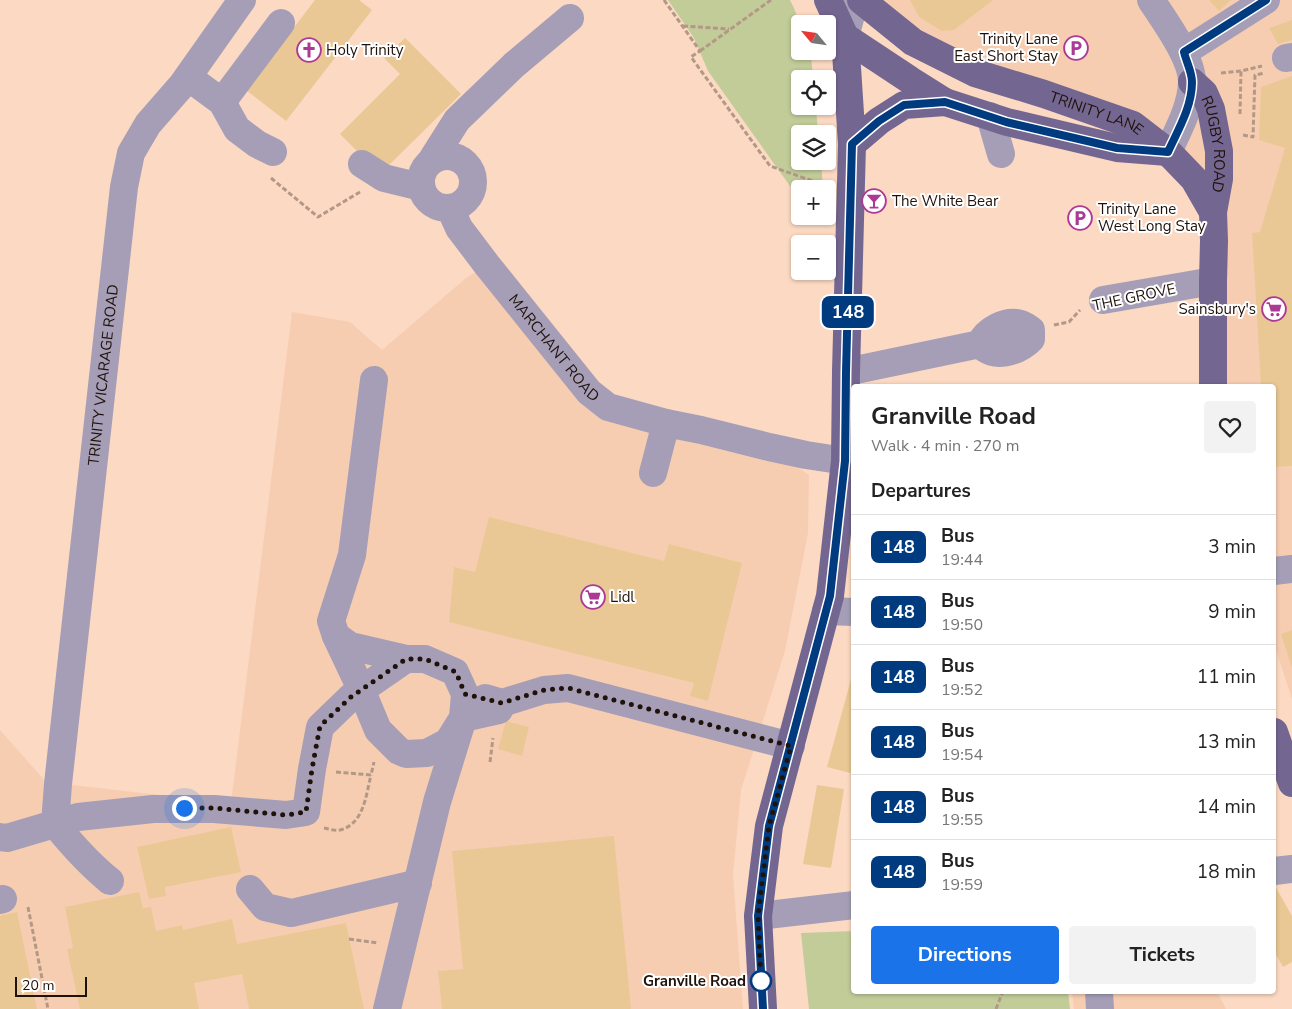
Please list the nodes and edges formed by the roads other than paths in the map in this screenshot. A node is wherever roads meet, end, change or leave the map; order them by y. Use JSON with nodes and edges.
{"nodes":[{"id":1,"x":242,"y":0,"type":"edge"},
{"id":2,"x":828,"y":0,"type":"edge"},
{"id":3,"x":855,"y":0,"type":"edge"},
{"id":4,"x":861,"y":0,"type":"edge"},
{"id":5,"x":1151,"y":0,"type":"edge"},
{"id":6,"x":1266,"y":0,"type":"edge"},
{"id":7,"x":570,"y":18,"type":"dead end"},
{"id":8,"x":281,"y":23,"type":"dead end"},
{"id":9,"x":845,"y":37,"type":"junction"},
{"id":10,"x":1189,"y":70,"type":"junction"},
{"id":11,"x":188,"y":77,"type":"junction"},
{"id":12,"x":222,"y":102,"type":"junction"},
{"id":13,"x":945,"y":102,"type":"junction"},
{"id":14,"x":990,"y":116,"type":"junction"},
{"id":15,"x":852,"y":144,"type":"junction"},
{"id":16,"x":273,"y":152,"type":"dead end"},
{"id":17,"x":1168,"y":152,"type":"junction"},
{"id":18,"x":1001,"y":154,"type":"dead end"},
{"id":19,"x":434,"y":158,"type":"junction"},
{"id":20,"x":362,"y":164,"type":"dead end"},
{"id":21,"x":421,"y":187,"type":"junction"},
{"id":22,"x":450,"y":208,"type":"junction"},
{"id":23,"x":1213,"y":212,"type":"junction"},
{"id":24,"x":1213,"y":281,"type":"junction"},
{"id":25,"x":1103,"y":300,"type":"road end"},
{"id":26,"x":1031,"y":330,"type":"road end"},
{"id":27,"x":846,"y":372,"type":"junction"},
{"id":28,"x":374,"y":380,"type":"dead end"},
{"id":29,"x":1213,"y":384,"type":"edge"},
{"id":30,"x":666,"y":423,"type":"junction"},
{"id":31,"x":850,"y":460,"type":"edge"},
{"id":32,"x":653,"y":473,"type":"dead end"},
{"id":33,"x":1292,"y":569,"type":"edge"},
{"id":34,"x":1276,"y":571,"type":"edge"},
{"id":35,"x":826,"y":611,"type":"junction"},
{"id":36,"x":851,"y":612,"type":"edge"},
{"id":37,"x":336,"y":636,"type":"junction"},
{"id":38,"x":406,"y":659,"type":"junction"},
{"id":39,"x":361,"y":690,"type":"junction"},
{"id":40,"x":464,"y":706,"type":"junction"},
{"id":41,"x":1276,"y":738,"type":"edge"},
{"id":42,"x":791,"y":746,"type":"junction"},
{"id":43,"x":1292,"y":783,"type":"edge"},
{"id":44,"x":55,"y":824,"type":"junction"},
{"id":45,"x":0,"y":837,"type":"edge"},
{"id":46,"x":1292,"y":869,"type":"edge"},
{"id":47,"x":1276,"y":871,"type":"edge"},
{"id":48,"x":110,"y":881,"type":"dead end"},
{"id":49,"x":418,"y":883,"type":"junction"},
{"id":50,"x":250,"y":890,"type":"dead end"},
{"id":51,"x":851,"y":905,"type":"edge"},
{"id":52,"x":758,"y":916,"type":"junction"},
{"id":53,"x":1099,"y":994,"type":"edge"},
{"id":54,"x":387,"y":1009,"type":"edge"},
{"id":55,"x":763,"y":1009,"type":"edge"},
{"id":56,"x":1100,"y":1009,"type":"edge"}],
"edges":[{"from":1,"to":11,"type":"street","name":"TRINITY VICARAGE ROAD"},
{"from":2,"to":9,"type":"main road"},
{"from":3,"to":9,"type":"street"},
{"from":4,"to":17,"type":"main road","name":"TRINITY LANE"},
{"from":5,"to":10,"type":"street","name":"RUGBY ROAD"},
{"from":6,"to":10,"type":"street"},
{"from":7,"to":19,"type":"street"},
{"from":8,"to":12,"type":"street"},
{"from":9,"to":13,"type":"main road","name":"TRINITY LANE"},
{"from":9,"to":15,"type":"main road"},
{"from":10,"to":17,"type":"street","name":"RUGBY ROAD"},
{"from":10,"to":23,"type":"main road","name":"RUGBY ROAD"},
{"from":11,"to":12,"type":"street"},
{"from":11,"to":44,"type":"street","name":"TRINITY VICARAGE ROAD"},
{"from":12,"to":16,"type":"street"},
{"from":13,"to":14,"type":"main road","name":"TRINITY LANE"},
{"from":13,"to":15,"type":"main road"},
{"from":14,"to":17,"type":"main road","name":"TRINITY LANE"},
{"from":14,"to":18,"type":"street"},
{"from":15,"to":27,"type":"main road"},
{"from":17,"to":23,"type":"main road","name":"RUGBY ROAD"},
{"from":19,"to":21,"type":"street"},
{"from":19,"to":22,"type":"street"},
{"from":20,"to":21,"type":"street"},
{"from":21,"to":22,"type":"street"},
{"from":22,"to":30,"type":"street","name":"MARCHANT ROAD"},
{"from":23,"to":24,"type":"main road","name":"RUGBY ROAD"},
{"from":24,"to":25,"type":"street","name":"THE GROVE"},
{"from":24,"to":29,"type":"main road","name":"RUGBY ROAD"},
{"from":26,"to":27,"type":"street"},
{"from":27,"to":31,"type":"main road"},
{"from":28,"to":37,"type":"street"},
{"from":30,"to":31,"type":"street","name":"MARCHANT ROAD"},
{"from":30,"to":32,"type":"street"},
{"from":31,"to":35,"type":"main road"},
{"from":33,"to":34,"type":"street"},
{"from":35,"to":36,"type":"street"},
{"from":35,"to":42,"type":"main road"},
{"from":37,"to":38,"type":"street"},
{"from":37,"to":39,"type":"street"},
{"from":38,"to":39,"type":"street"},
{"from":38,"to":40,"type":"street"},
{"from":39,"to":40,"type":"street"},
{"from":39,"to":44,"type":"street"},
{"from":40,"to":42,"type":"street"},
{"from":40,"to":49,"type":"street"},
{"from":41,"to":43,"type":"main road"},
{"from":42,"to":52,"type":"main road"},
{"from":44,"to":45,"type":"street"},
{"from":44,"to":48,"type":"street"},
{"from":46,"to":47,"type":"street"},
{"from":49,"to":50,"type":"street"},
{"from":49,"to":54,"type":"street"},
{"from":51,"to":52,"type":"street"},
{"from":52,"to":55,"type":"main road"},
{"from":53,"to":56,"type":"street"}]}
